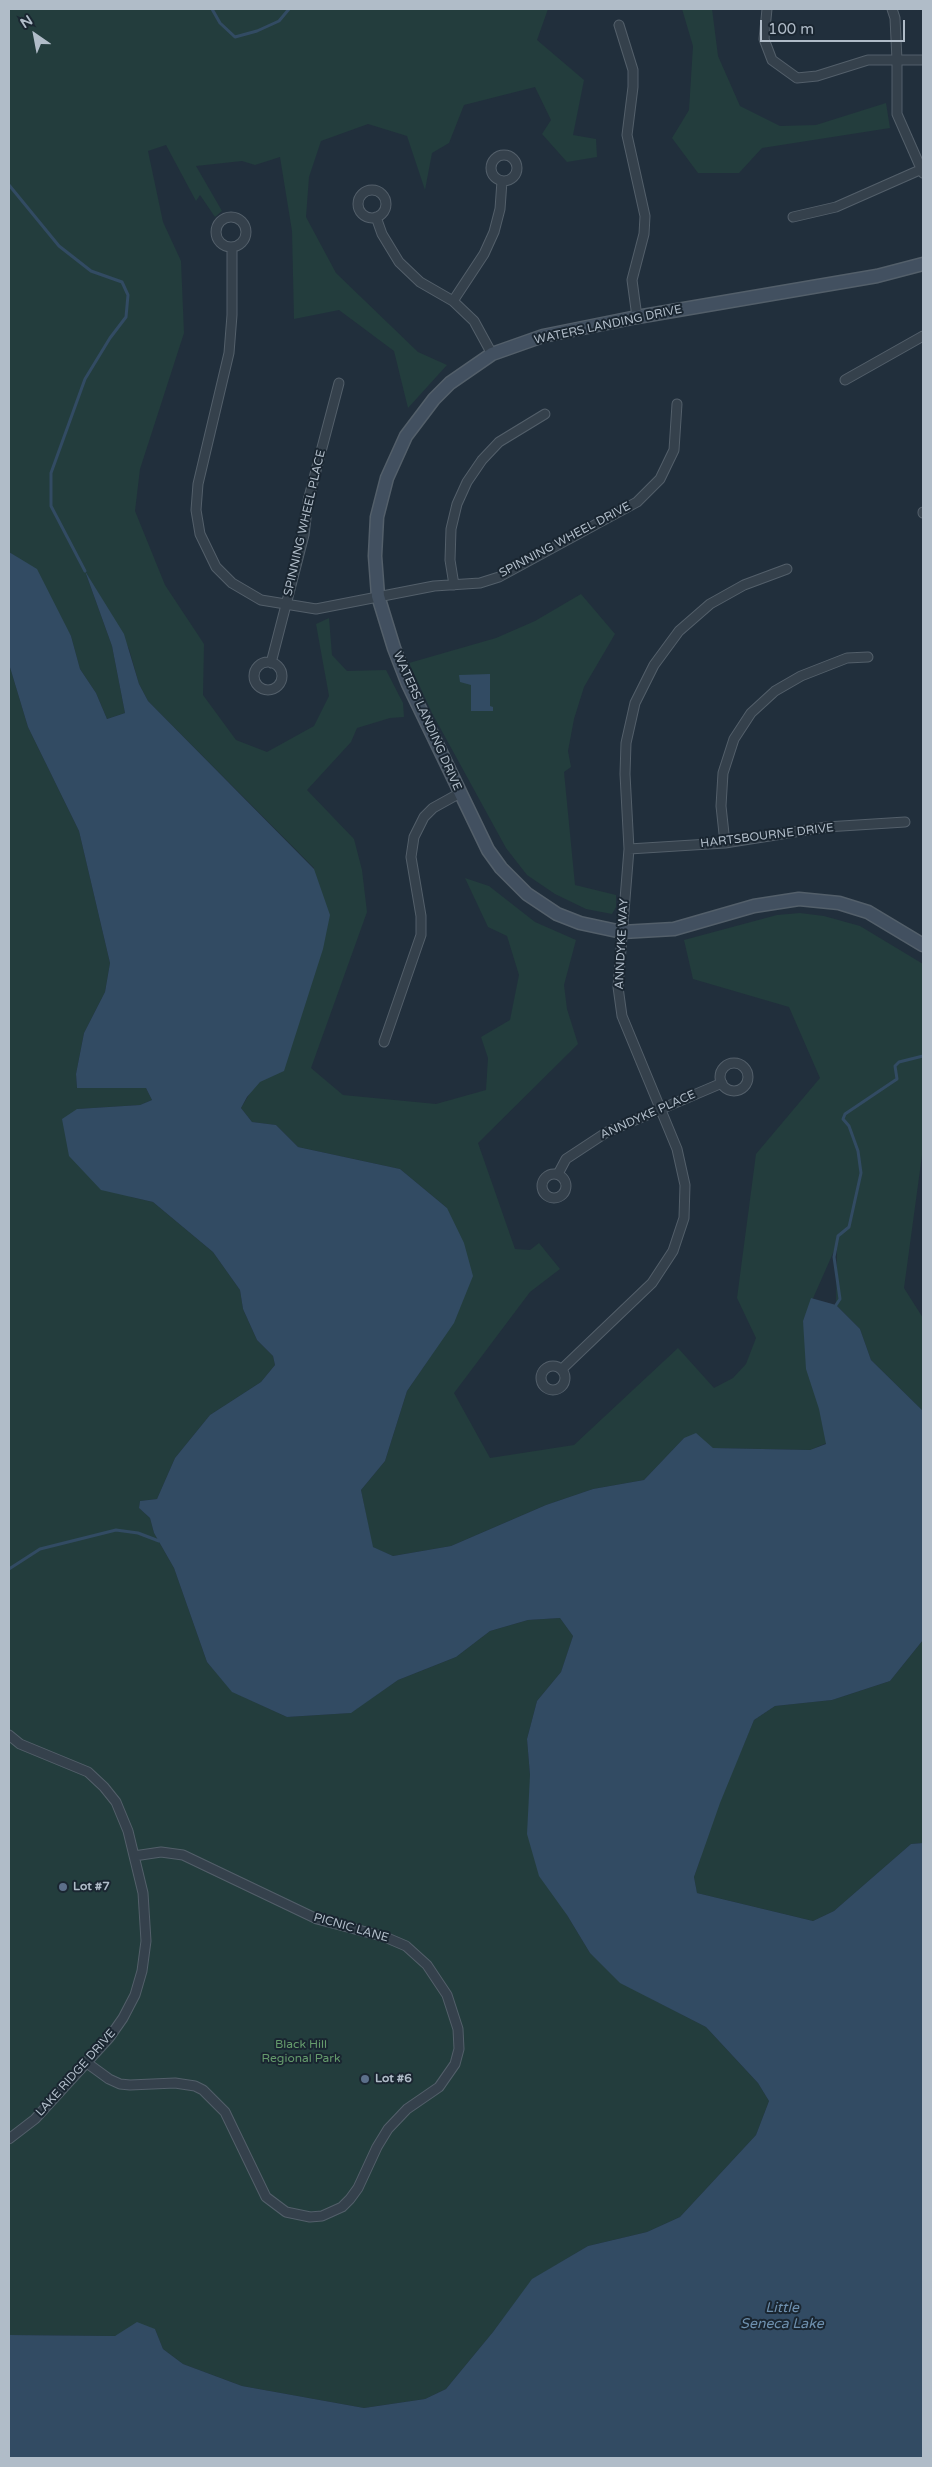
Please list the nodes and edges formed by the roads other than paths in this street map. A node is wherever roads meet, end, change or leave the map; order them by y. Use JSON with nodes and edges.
{"nodes":[{"id":1,"x":767,"y":9,"type":"edge"},
{"id":2,"x":892,"y":9,"type":"edge"},
{"id":3,"x":618,"y":25,"type":"dead end"},
{"id":4,"x":897,"y":60,"type":"junction"},
{"id":5,"x":923,"y":60,"type":"edge"},
{"id":6,"x":922,"y":171,"type":"edge"},
{"id":7,"x":502,"y":181,"type":"dead end"},
{"id":8,"x":376,"y":217,"type":"dead end"},
{"id":9,"x":793,"y":217,"type":"dead end"},
{"id":10,"x":232,"y":247,"type":"dead end"},
{"id":11,"x":923,"y":264,"type":"edge"},
{"id":12,"x":453,"y":301,"type":"junction"},
{"id":13,"x":637,"y":317,"type":"junction"},
{"id":14,"x":923,"y":336,"type":"edge"},
{"id":15,"x":492,"y":354,"type":"junction"},
{"id":16,"x":845,"y":380,"type":"dead end"},
{"id":17,"x":339,"y":383,"type":"dead end"},
{"id":18,"x":677,"y":404,"type":"dead end"},
{"id":19,"x":545,"y":414,"type":"dead end"},
{"id":20,"x":787,"y":569,"type":"dead end"},
{"id":21,"x":454,"y":585,"type":"junction"},
{"id":22,"x":378,"y":596,"type":"junction"},
{"id":23,"x":286,"y":606,"type":"junction"},
{"id":24,"x":868,"y":658,"type":"dead end"},
{"id":25,"x":271,"y":663,"type":"dead end"},
{"id":26,"x":460,"y":794,"type":"junction"},
{"id":27,"x":905,"y":822,"type":"dead end"},
{"id":28,"x":725,"y":843,"type":"junction"},
{"id":29,"x":629,"y":849,"type":"junction"},
{"id":30,"x":622,"y":932,"type":"junction"},
{"id":31,"x":923,"y":945,"type":"edge"},
{"id":32,"x":384,"y":1042,"type":"dead end"},
{"id":33,"x":722,"y":1082,"type":"dead end"},
{"id":34,"x":661,"y":1110,"type":"junction"},
{"id":35,"x":558,"y":1174,"type":"dead end"},
{"id":36,"x":562,"y":1369,"type":"dead end"},
{"id":37,"x":9,"y":1735,"type":"edge"},
{"id":38,"x":134,"y":1856,"type":"junction"},
{"id":39,"x":87,"y":2063,"type":"junction"},
{"id":40,"x":9,"y":2139,"type":"edge"}],
"edges":[{"from":1,"to":4,"type":"street"},
{"from":2,"to":4,"type":"street"},
{"from":3,"to":13,"type":"street"},
{"from":4,"to":5,"type":"street"},
{"from":4,"to":6,"type":"street"},
{"from":6,"to":9,"type":"street"},
{"from":7,"to":12,"type":"street"},
{"from":8,"to":12,"type":"street"},
{"from":10,"to":23,"type":"street","name":"SPINNING WHEEL DRIVE"},
{"from":11,"to":13,"type":"street","name":"WATERS LANDING DRIVE"},
{"from":12,"to":15,"type":"street"},
{"from":13,"to":15,"type":"street","name":"WATERS LANDING DRIVE"},
{"from":14,"to":16,"type":"street"},
{"from":15,"to":22,"type":"street","name":"WATERS LANDING DRIVE"},
{"from":17,"to":23,"type":"street","name":"SPINNING WHEEL PLACE"},
{"from":18,"to":21,"type":"street","name":"SPINNING WHEEL DRIVE"},
{"from":19,"to":21,"type":"street"},
{"from":20,"to":29,"type":"street","name":"ANNDYKE WAY"},
{"from":21,"to":22,"type":"street","name":"SPINNING WHEEL DRIVE"},
{"from":22,"to":23,"type":"street","name":"SPINNING WHEEL DRIVE"},
{"from":22,"to":26,"type":"street","name":"WATERS LANDING DRIVE"},
{"from":23,"to":25,"type":"street","name":"SPINNING WHEEL PLACE"},
{"from":24,"to":28,"type":"street"},
{"from":26,"to":30,"type":"street","name":"WATERS LANDING DRIVE"},
{"from":26,"to":32,"type":"street"},
{"from":27,"to":28,"type":"street","name":"HARTSBOURNE DRIVE"},
{"from":28,"to":29,"type":"street","name":"HARTSBOURNE DRIVE"},
{"from":29,"to":30,"type":"street","name":"ANNDYKE WAY"},
{"from":30,"to":31,"type":"street","name":"WATERS LANDING DRIVE"},
{"from":30,"to":34,"type":"street","name":"ANNDYKE WAY"},
{"from":33,"to":34,"type":"street","name":"ANNDYKE PLACE"},
{"from":34,"to":35,"type":"street","name":"ANNDYKE PLACE"},
{"from":34,"to":36,"type":"street","name":"ANNDYKE WAY"},
{"from":37,"to":38,"type":"street","name":"LAKE RIDGE DRIVE"},
{"from":38,"to":39,"type":"street","name":"LAKE RIDGE DRIVE"},
{"from":38,"to":39,"type":"street","name":"PICNIC LANE"},
{"from":39,"to":40,"type":"street","name":"LAKE RIDGE DRIVE"}]}
